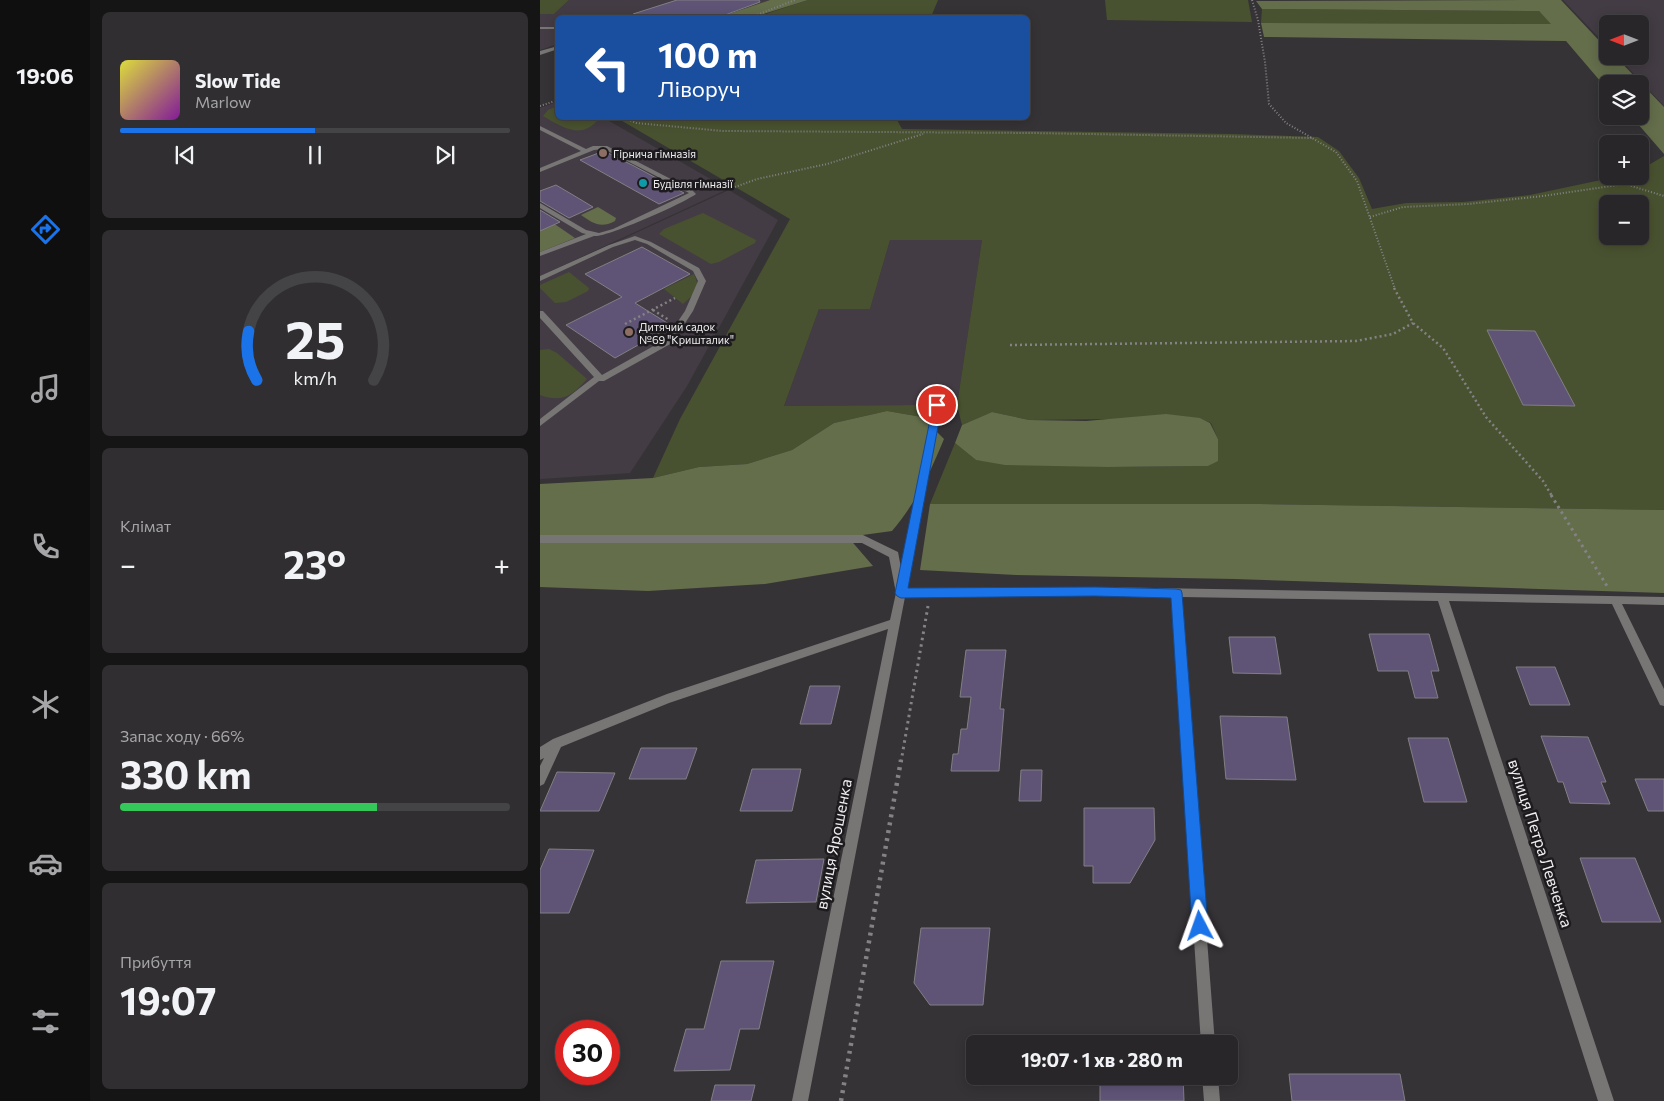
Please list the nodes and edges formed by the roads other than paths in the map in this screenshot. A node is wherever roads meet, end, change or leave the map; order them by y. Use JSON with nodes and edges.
{"nodes":[{"id":1,"x":540,"y":28,"type":"edge"},
{"id":2,"x":555,"y":28,"type":"edge"},
{"id":3,"x":555,"y":48,"type":"edge"},
{"id":4,"x":540,"y":53,"type":"edge"},
{"id":5,"x":540,"y":128,"type":"edge"},
{"id":6,"x":586,"y":151,"type":"junction"},
{"id":7,"x":540,"y":170,"type":"edge"},
{"id":8,"x":540,"y":205,"type":"edge"},
{"id":9,"x":591,"y":235,"type":"junction"},
{"id":10,"x":540,"y":254,"type":"edge"},
{"id":11,"x":540,"y":278,"type":"edge"},
{"id":12,"x":540,"y":313,"type":"edge"},
{"id":13,"x":598,"y":377,"type":"junction"},
{"id":14,"x":937,"y":405,"type":"dead end"},
{"id":15,"x":540,"y":423,"type":"edge"},
{"id":16,"x":540,"y":539,"type":"edge"},
{"id":17,"x":901,"y":593,"type":"junction"},
{"id":18,"x":1176,"y":593,"type":"junction"},
{"id":19,"x":1442,"y":596,"type":"junction"},
{"id":20,"x":1615,"y":600,"type":"junction"},
{"id":21,"x":1664,"y":601,"type":"edge"},
{"id":22,"x":894,"y":623,"type":"junction"},
{"id":23,"x":1664,"y":700,"type":"edge"},
{"id":24,"x":557,"y":743,"type":"junction"},
{"id":25,"x":540,"y":754,"type":"edge"},
{"id":26,"x":540,"y":780,"type":"edge"},
{"id":27,"x":1207,"y":1035,"type":"edge"},
{"id":28,"x":1211,"y":1085,"type":"edge"},
{"id":29,"x":800,"y":1101,"type":"edge"},
{"id":30,"x":1212,"y":1101,"type":"edge"},
{"id":31,"x":1606,"y":1101,"type":"edge"}],
"edges":[{"from":1,"to":2,"type":"street"},
{"from":3,"to":4,"type":"street"},
{"from":5,"to":6,"type":"street"},
{"from":6,"to":7,"type":"street"},
{"from":6,"to":9,"type":"street"},
{"from":8,"to":9,"type":"street"},
{"from":9,"to":10,"type":"street"},
{"from":11,"to":13,"type":"street"},
{"from":12,"to":13,"type":"street"},
{"from":13,"to":15,"type":"street"},
{"from":14,"to":17,"type":"street","name":"вулиця Ярошенка"},
{"from":16,"to":17,"type":"street"},
{"from":17,"to":18,"type":"street"},
{"from":17,"to":22,"type":"street","name":"вулиця Ярошенка"},
{"from":18,"to":19,"type":"street"},
{"from":18,"to":27,"type":"street"},
{"from":19,"to":20,"type":"street"},
{"from":19,"to":31,"type":"street","name":"вулиця Петра Левченка"},
{"from":20,"to":21,"type":"street"},
{"from":20,"to":23,"type":"street"},
{"from":22,"to":24,"type":"street"},
{"from":22,"to":29,"type":"street","name":"вулиця Ярошенка"},
{"from":24,"to":25,"type":"street"},
{"from":24,"to":26,"type":"street"},
{"from":28,"to":30,"type":"street"}]}
